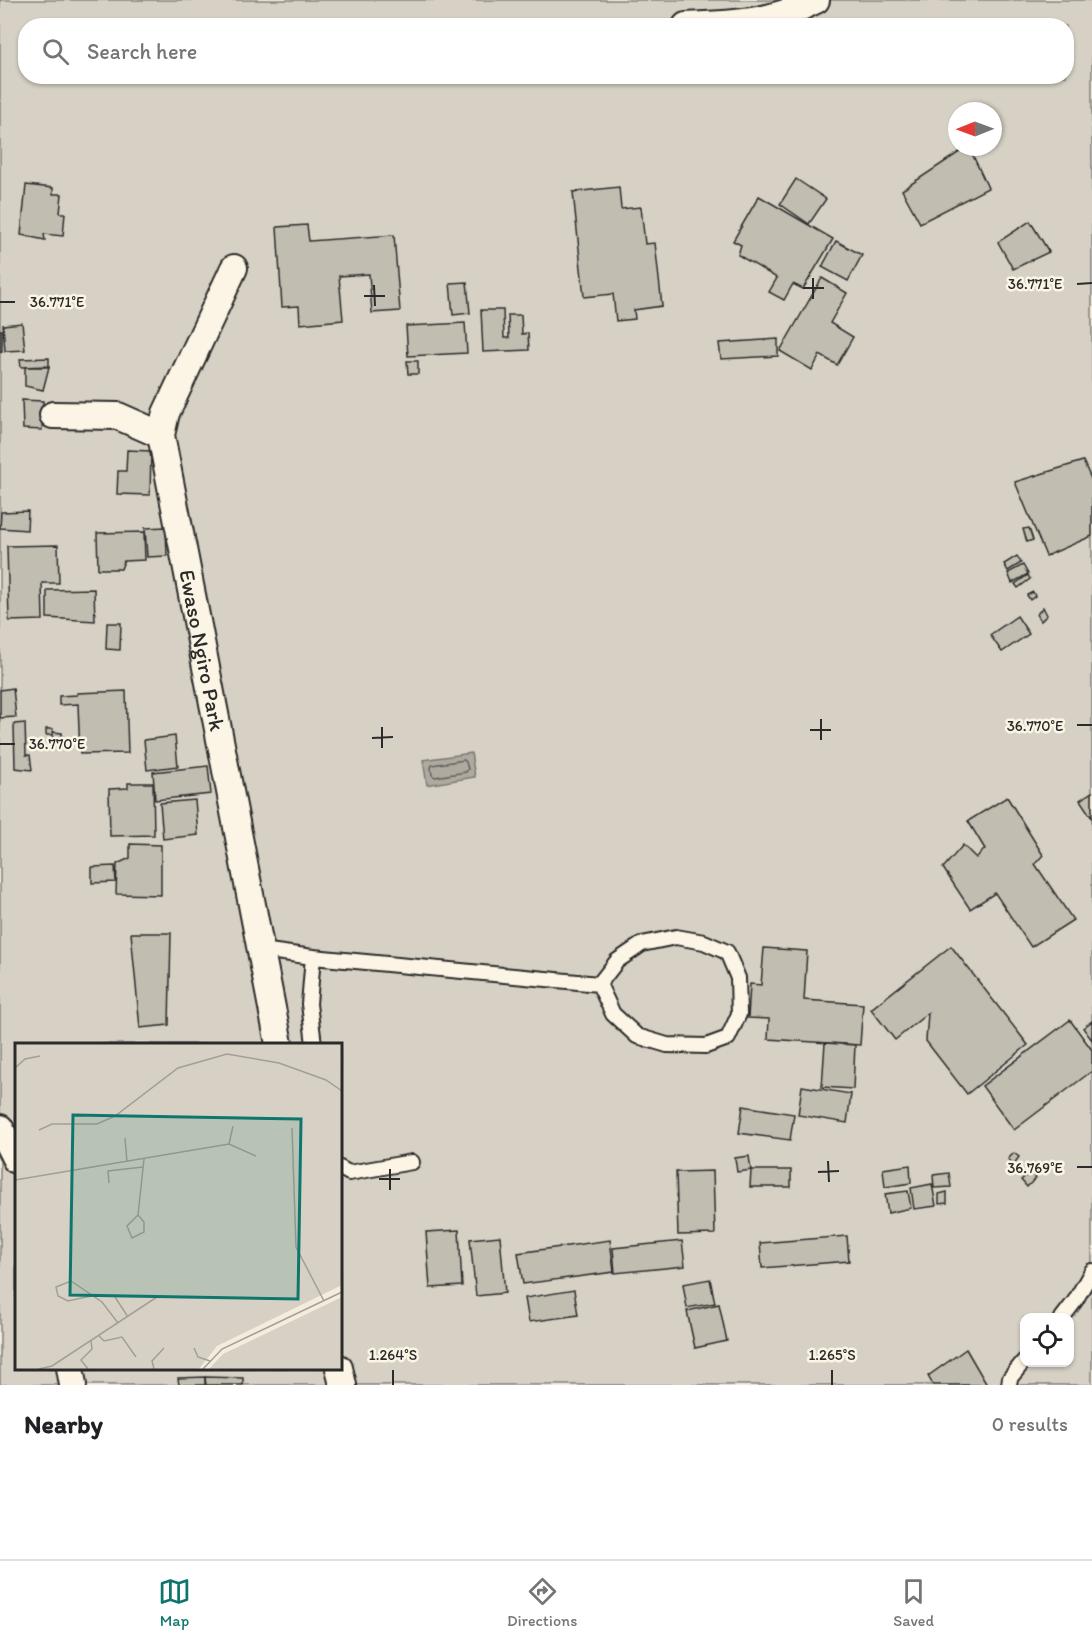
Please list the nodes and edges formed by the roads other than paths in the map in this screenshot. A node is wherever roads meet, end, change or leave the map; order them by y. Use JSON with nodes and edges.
{"nodes":[{"id":1,"x":816,"y":0,"type":"edge"},
{"id":2,"x":769,"y":18,"type":"edge"},
{"id":3,"x":234,"y":268,"type":"dead end"},
{"id":4,"x":53,"y":415,"type":"dead end"},
{"id":5,"x":161,"y":435,"type":"junction"},
{"id":6,"x":261,"y":950,"type":"junction"},
{"id":7,"x":313,"y":957,"type":"junction"},
{"id":8,"x":599,"y":984,"type":"junction"},
{"id":9,"x":279,"y":1043,"type":"edge"},
{"id":10,"x":314,"y":1043,"type":"edge"},
{"id":11,"x":0,"y":1128,"type":"edge"},
{"id":12,"x":15,"y":1158,"type":"edge"},
{"id":13,"x":412,"y":1162,"type":"dead end"},
{"id":14,"x":342,"y":1169,"type":"edge"},
{"id":15,"x":1092,"y":1271,"type":"edge"},
{"id":16,"x":1065,"y":1313,"type":"edge"},
{"id":17,"x":1020,"y":1366,"type":"edge"},
{"id":18,"x":70,"y":1370,"type":"edge"},
{"id":19,"x":339,"y":1370,"type":"edge"},
{"id":20,"x":73,"y":1385,"type":"edge"},
{"id":21,"x":343,"y":1385,"type":"edge"},
{"id":22,"x":1009,"y":1385,"type":"edge"}],
"edges":[{"from":1,"to":2,"type":"street"},
{"from":3,"to":5,"type":"street","name":"Ewaso Ngiro Park"},
{"from":4,"to":5,"type":"street"},
{"from":5,"to":6,"type":"street","name":"Ewaso Ngiro Park"},
{"from":6,"to":7,"type":"lane"},
{"from":6,"to":9,"type":"street","name":"Ewaso Ngiro Park"},
{"from":7,"to":8,"type":"lane"},
{"from":7,"to":10,"type":"lane"},
{"from":8,"to":8,"type":"lane"},
{"from":11,"to":12,"type":"street"},
{"from":13,"to":14,"type":"lane"},
{"from":15,"to":16,"type":"lane"},
{"from":17,"to":22,"type":"lane"},
{"from":18,"to":20,"type":"street"},
{"from":19,"to":21,"type":"street"}]}
